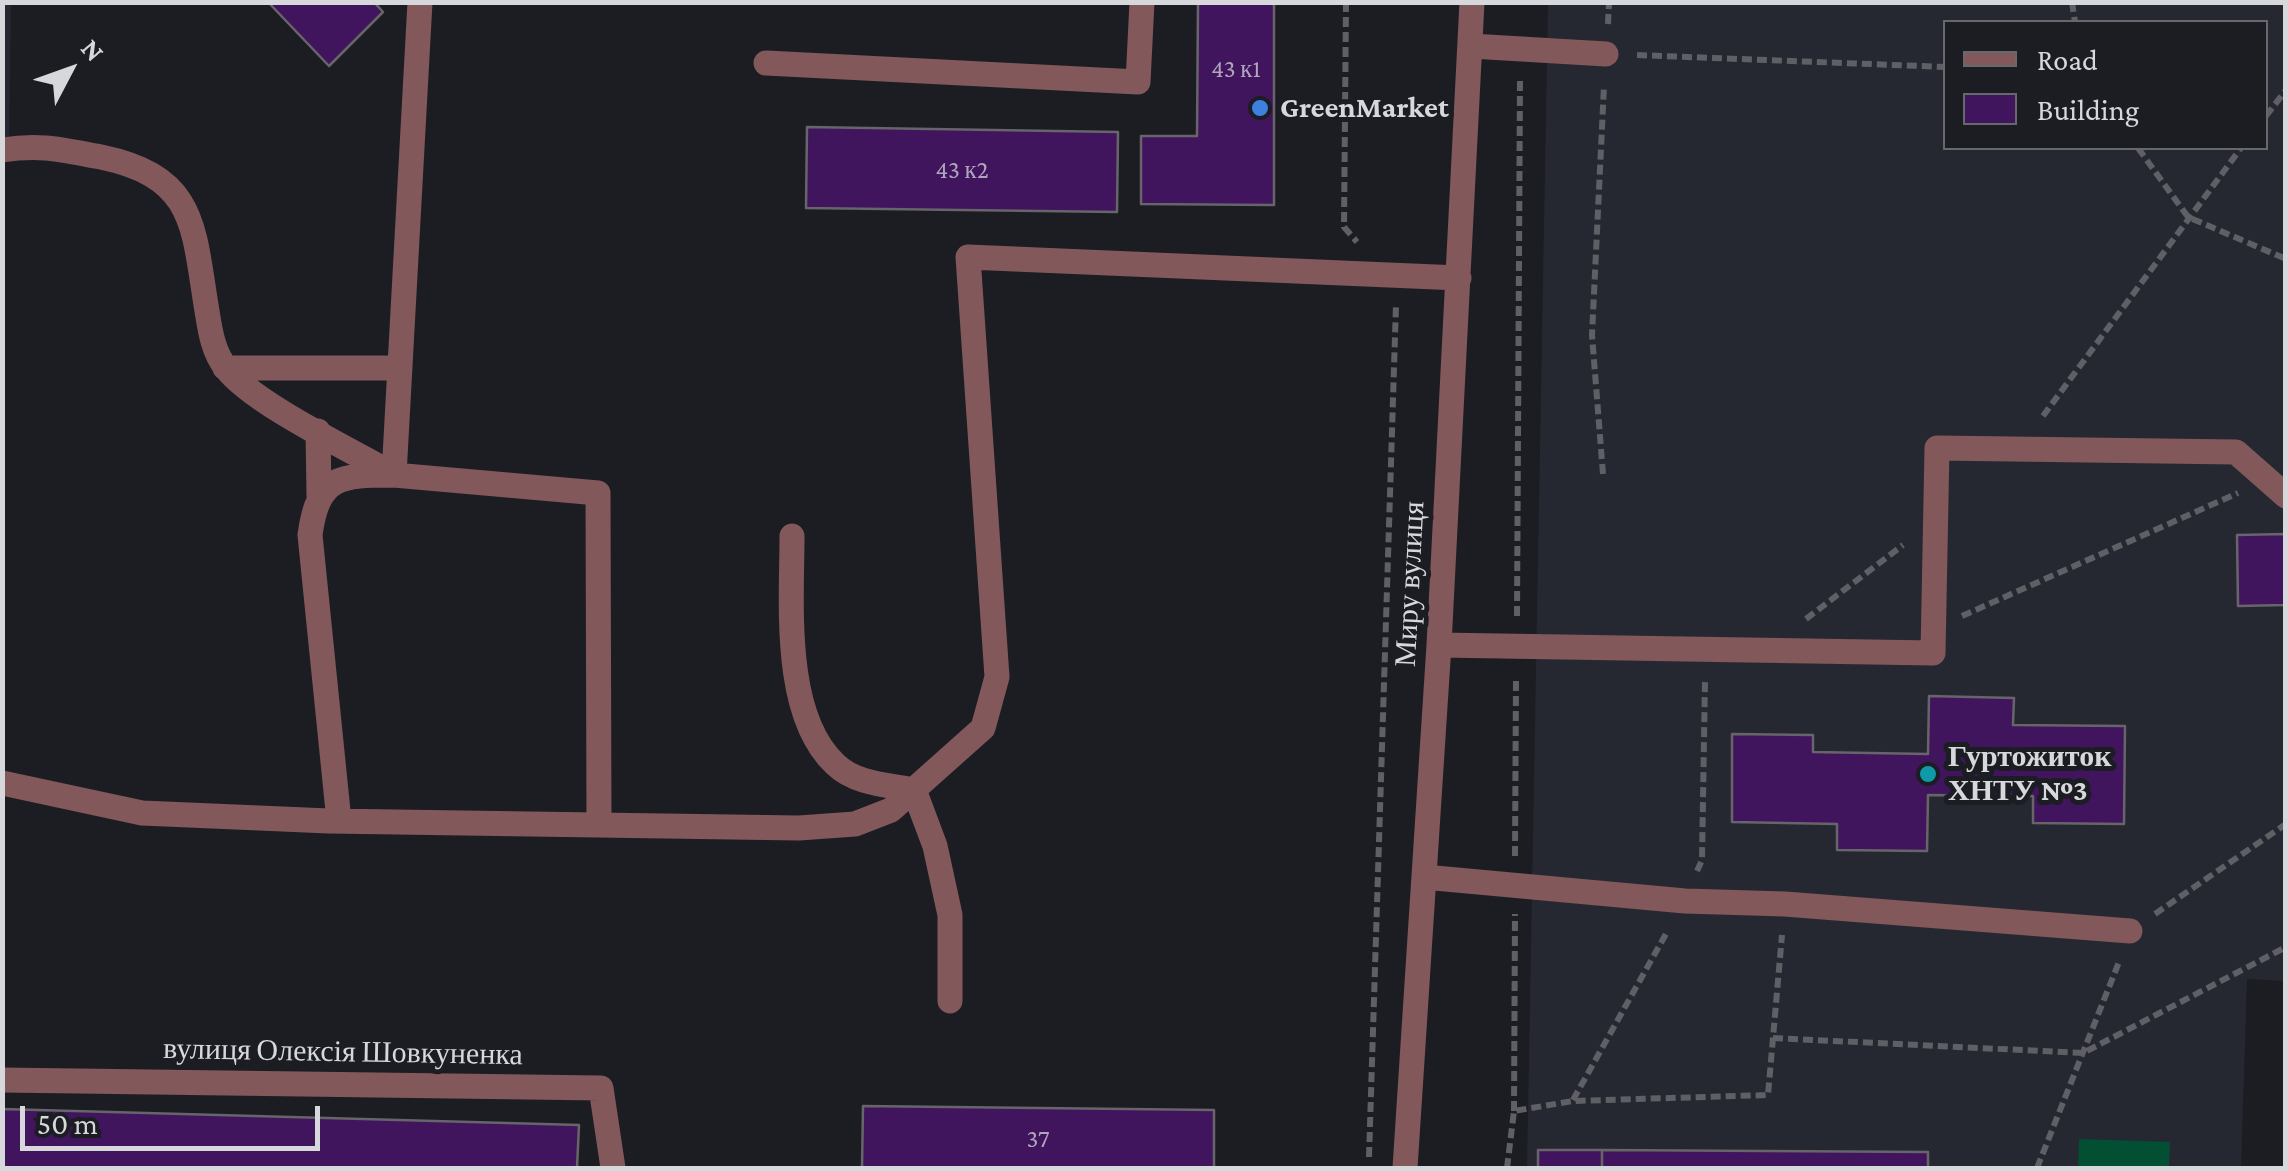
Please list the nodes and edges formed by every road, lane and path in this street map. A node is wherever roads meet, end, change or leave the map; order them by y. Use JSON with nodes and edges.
{"nodes":[{"id":1,"x":420,"y":2,"type":"edge"},
{"id":2,"x":1142,"y":2,"type":"edge"},
{"id":3,"x":1346,"y":2,"type":"edge"},
{"id":4,"x":1472,"y":2,"type":"edge"},
{"id":5,"x":1609,"y":2,"type":"edge"},
{"id":6,"x":1471,"y":46,"type":"junction"},
{"id":7,"x":1520,"y":48,"type":"junction"},
{"id":8,"x":1606,"y":54,"type":"junction"},
{"id":9,"x":766,"y":64,"type":"dead end"},
{"id":10,"x":1943,"y":67,"type":"edge"},
{"id":11,"x":2286,"y":90,"type":"edge"},
{"id":12,"x":2268,"y":113,"type":"edge"},
{"id":13,"x":2,"y":150,"type":"edge"},
{"id":14,"x":2139,"y":150,"type":"edge"},
{"id":15,"x":2239,"y":150,"type":"edge"},
{"id":16,"x":2188,"y":217,"type":"junction"},
{"id":17,"x":2286,"y":259,"type":"edge"},
{"id":18,"x":1384,"y":274,"type":"junction"},
{"id":19,"x":1458,"y":278,"type":"junction"},
{"id":20,"x":226,"y":368,"type":"junction"},
{"id":21,"x":400,"y":368,"type":"junction"},
{"id":22,"x":318,"y":431,"type":"junction"},
{"id":23,"x":2020,"y":449,"type":"junction"},
{"id":24,"x":1603,"y":474,"type":"dead end"},
{"id":25,"x":394,"y":475,"type":"junction"},
{"id":26,"x":2276,"y":488,"type":"edge"},
{"id":27,"x":320,"y":496,"type":"junction"},
{"id":28,"x":1936,"y":520,"type":"junction"},
{"id":29,"x":792,"y":536,"type":"dead end"},
{"id":30,"x":1934,"y":629,"type":"junction"},
{"id":31,"x":1439,"y":646,"type":"junction"},
{"id":32,"x":1516,"y":647,"type":"junction"},
{"id":33,"x":1705,"y":651,"type":"junction"},
{"id":34,"x":1762,"y":652,"type":"junction"},
{"id":35,"x":2,"y":783,"type":"edge"},
{"id":36,"x":914,"y":790,"type":"junction"},
{"id":37,"x":339,"y":821,"type":"junction"},
{"id":38,"x":2286,"y":824,"type":"edge"},
{"id":39,"x":599,"y":825,"type":"junction"},
{"id":40,"x":1424,"y":877,"type":"junction"},
{"id":41,"x":1515,"y":886,"type":"junction"},
{"id":42,"x":1684,"y":901,"type":"junction"},
{"id":43,"x":1785,"y":904,"type":"junction"},
{"id":44,"x":2130,"y":931,"type":"junction"},
{"id":45,"x":2286,"y":947,"type":"edge"},
{"id":46,"x":950,"y":1002,"type":"dead end"},
{"id":47,"x":1772,"y":1038,"type":"junction"},
{"id":48,"x":2084,"y":1053,"type":"junction"},
{"id":49,"x":2,"y":1080,"type":"edge"},
{"id":50,"x":1573,"y":1101,"type":"junction"},
{"id":51,"x":1514,"y":1110,"type":"junction"},
{"id":52,"x":613,"y":1168,"type":"edge"},
{"id":53,"x":1369,"y":1168,"type":"edge"},
{"id":54,"x":1405,"y":1168,"type":"edge"},
{"id":55,"x":1507,"y":1168,"type":"edge"},
{"id":56,"x":2037,"y":1168,"type":"edge"}],
"edges":[{"from":1,"to":21,"type":"street"},
{"from":2,"to":9,"type":"street"},
{"from":3,"to":18,"type":"path"},
{"from":4,"to":6,"type":"street","name":"Миру вулиця"},
{"from":5,"to":8,"type":"path"},
{"from":6,"to":7,"type":"street"},
{"from":6,"to":19,"type":"street","name":"Миру вулиця"},
{"from":7,"to":8,"type":"street"},
{"from":7,"to":32,"type":"path"},
{"from":8,"to":10,"type":"path"},
{"from":8,"to":24,"type":"path"},
{"from":11,"to":12,"type":"path"},
{"from":13,"to":20,"type":"street"},
{"from":14,"to":16,"type":"path"},
{"from":15,"to":16,"type":"path"},
{"from":16,"to":17,"type":"path"},
{"from":16,"to":23,"type":"path"},
{"from":18,"to":19,"type":"street"},
{"from":18,"to":36,"type":"street"},
{"from":18,"to":53,"type":"path"},
{"from":19,"to":31,"type":"street","name":"Миру вулиця"},
{"from":20,"to":21,"type":"street"},
{"from":20,"to":22,"type":"street"},
{"from":21,"to":25,"type":"street"},
{"from":22,"to":25,"type":"street"},
{"from":22,"to":27,"type":"street"},
{"from":23,"to":26,"type":"street"},
{"from":23,"to":28,"type":"street"},
{"from":25,"to":27,"type":"street"},
{"from":25,"to":39,"type":"street"},
{"from":26,"to":30,"type":"path"},
{"from":27,"to":37,"type":"street"},
{"from":28,"to":30,"type":"street"},
{"from":28,"to":34,"type":"path"},
{"from":29,"to":36,"type":"street"},
{"from":30,"to":34,"type":"street"},
{"from":31,"to":32,"type":"street"},
{"from":31,"to":40,"type":"street","name":"Миру вулиця"},
{"from":32,"to":33,"type":"street"},
{"from":32,"to":41,"type":"path"},
{"from":33,"to":34,"type":"street"},
{"from":33,"to":42,"type":"path"},
{"from":35,"to":37,"type":"street"},
{"from":36,"to":39,"type":"street"},
{"from":36,"to":46,"type":"street"},
{"from":37,"to":39,"type":"street"},
{"from":38,"to":44,"type":"path"},
{"from":40,"to":41,"type":"street"},
{"from":40,"to":54,"type":"street","name":"Миру вулиця"},
{"from":41,"to":42,"type":"street"},
{"from":41,"to":51,"type":"path"},
{"from":42,"to":43,"type":"street"},
{"from":42,"to":50,"type":"path"},
{"from":43,"to":44,"type":"street"},
{"from":43,"to":47,"type":"path"},
{"from":44,"to":48,"type":"path"},
{"from":45,"to":48,"type":"path"},
{"from":47,"to":48,"type":"path"},
{"from":47,"to":50,"type":"path"},
{"from":48,"to":56,"type":"path"},
{"from":49,"to":52,"type":"street","name":"вулиця Олексія Шовкуненка"},
{"from":50,"to":51,"type":"path"},
{"from":51,"to":55,"type":"path"}]}
